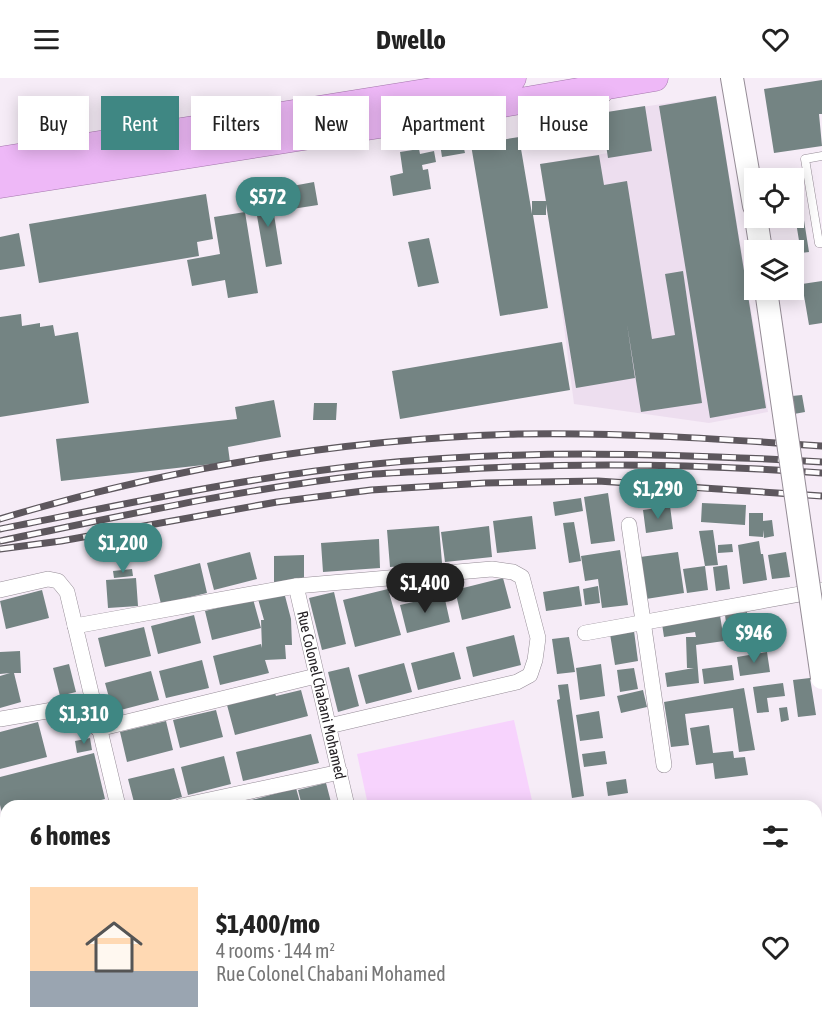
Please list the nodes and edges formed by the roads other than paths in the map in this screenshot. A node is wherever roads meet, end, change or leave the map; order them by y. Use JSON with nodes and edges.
{"nodes":[{"id":1,"x":513,"y":78,"type":"edge"},
{"id":2,"x":655,"y":78,"type":"edge"},
{"id":3,"x":732,"y":78,"type":"edge"},
{"id":4,"x":616,"y":86,"type":"junction"},
{"id":5,"x":554,"y":96,"type":"edge"},
{"id":6,"x":608,"y":96,"type":"edge"},
{"id":7,"x":518,"y":102,"type":"edge"},
{"id":8,"x":822,"y":156,"type":"edge"},
{"id":9,"x":0,"y":160,"type":"edge"},
{"id":10,"x":748,"y":168,"type":"edge"},
{"id":11,"x":0,"y":184,"type":"edge"},
{"id":12,"x":822,"y":243,"type":"edge"},
{"id":13,"x":767,"y":300,"type":"edge"},
{"id":14,"x":629,"y":525,"type":"dead end"},
{"id":15,"x":296,"y":586,"type":"junction"},
{"id":16,"x":0,"y":590,"type":"edge"},
{"id":17,"x":822,"y":590,"type":"edge"},
{"id":18,"x":643,"y":622,"type":"junction"},
{"id":19,"x":75,"y":626,"type":"junction"},
{"id":20,"x":585,"y":633,"type":"dead end"},
{"id":21,"x":316,"y":676,"type":"junction"},
{"id":22,"x":822,"y":678,"type":"edge"},
{"id":23,"x":93,"y":703,"type":"junction"},
{"id":24,"x":0,"y":719,"type":"edge"},
{"id":25,"x":329,"y":726,"type":"junction"},
{"id":26,"x":98,"y":729,"type":"junction"},
{"id":27,"x":664,"y":765,"type":"dead end"},
{"id":28,"x":340,"y":772,"type":"junction"},
{"id":29,"x":116,"y":800,"type":"edge"},
{"id":30,"x":209,"y":800,"type":"edge"},
{"id":31,"x":346,"y":800,"type":"edge"}],
"edges":[{"from":1,"to":9,"type":"highway"},
{"from":2,"to":4,"type":"highway"},
{"from":3,"to":10,"type":"main road"},
{"from":4,"to":5,"type":"highway"},
{"from":4,"to":6,"type":"lane"},
{"from":7,"to":11,"type":"highway"},
{"from":8,"to":12,"type":"lane"},
{"from":13,"to":22,"type":"main road","bridge":true},
{"from":14,"to":18,"type":"street"},
{"from":15,"to":19,"type":"street"},
{"from":15,"to":21,"type":"street","name":"Rue Colonel Chabani Mohamed"},
{"from":15,"to":25,"type":"street"},
{"from":16,"to":19,"type":"street"},
{"from":17,"to":18,"type":"street"},
{"from":18,"to":20,"type":"street"},
{"from":18,"to":27,"type":"street"},
{"from":19,"to":23,"type":"street"},
{"from":21,"to":25,"type":"street","name":"Rue Colonel Chabani Mohamed"},
{"from":21,"to":26,"type":"street"},
{"from":23,"to":24,"type":"street"},
{"from":23,"to":26,"type":"street"},
{"from":25,"to":28,"type":"street","name":"Rue Colonel Chabani Mohamed"},
{"from":26,"to":29,"type":"street"},
{"from":28,"to":30,"type":"street"},
{"from":28,"to":31,"type":"street","name":"Rue Colonel Chabani Mohamed"}]}
